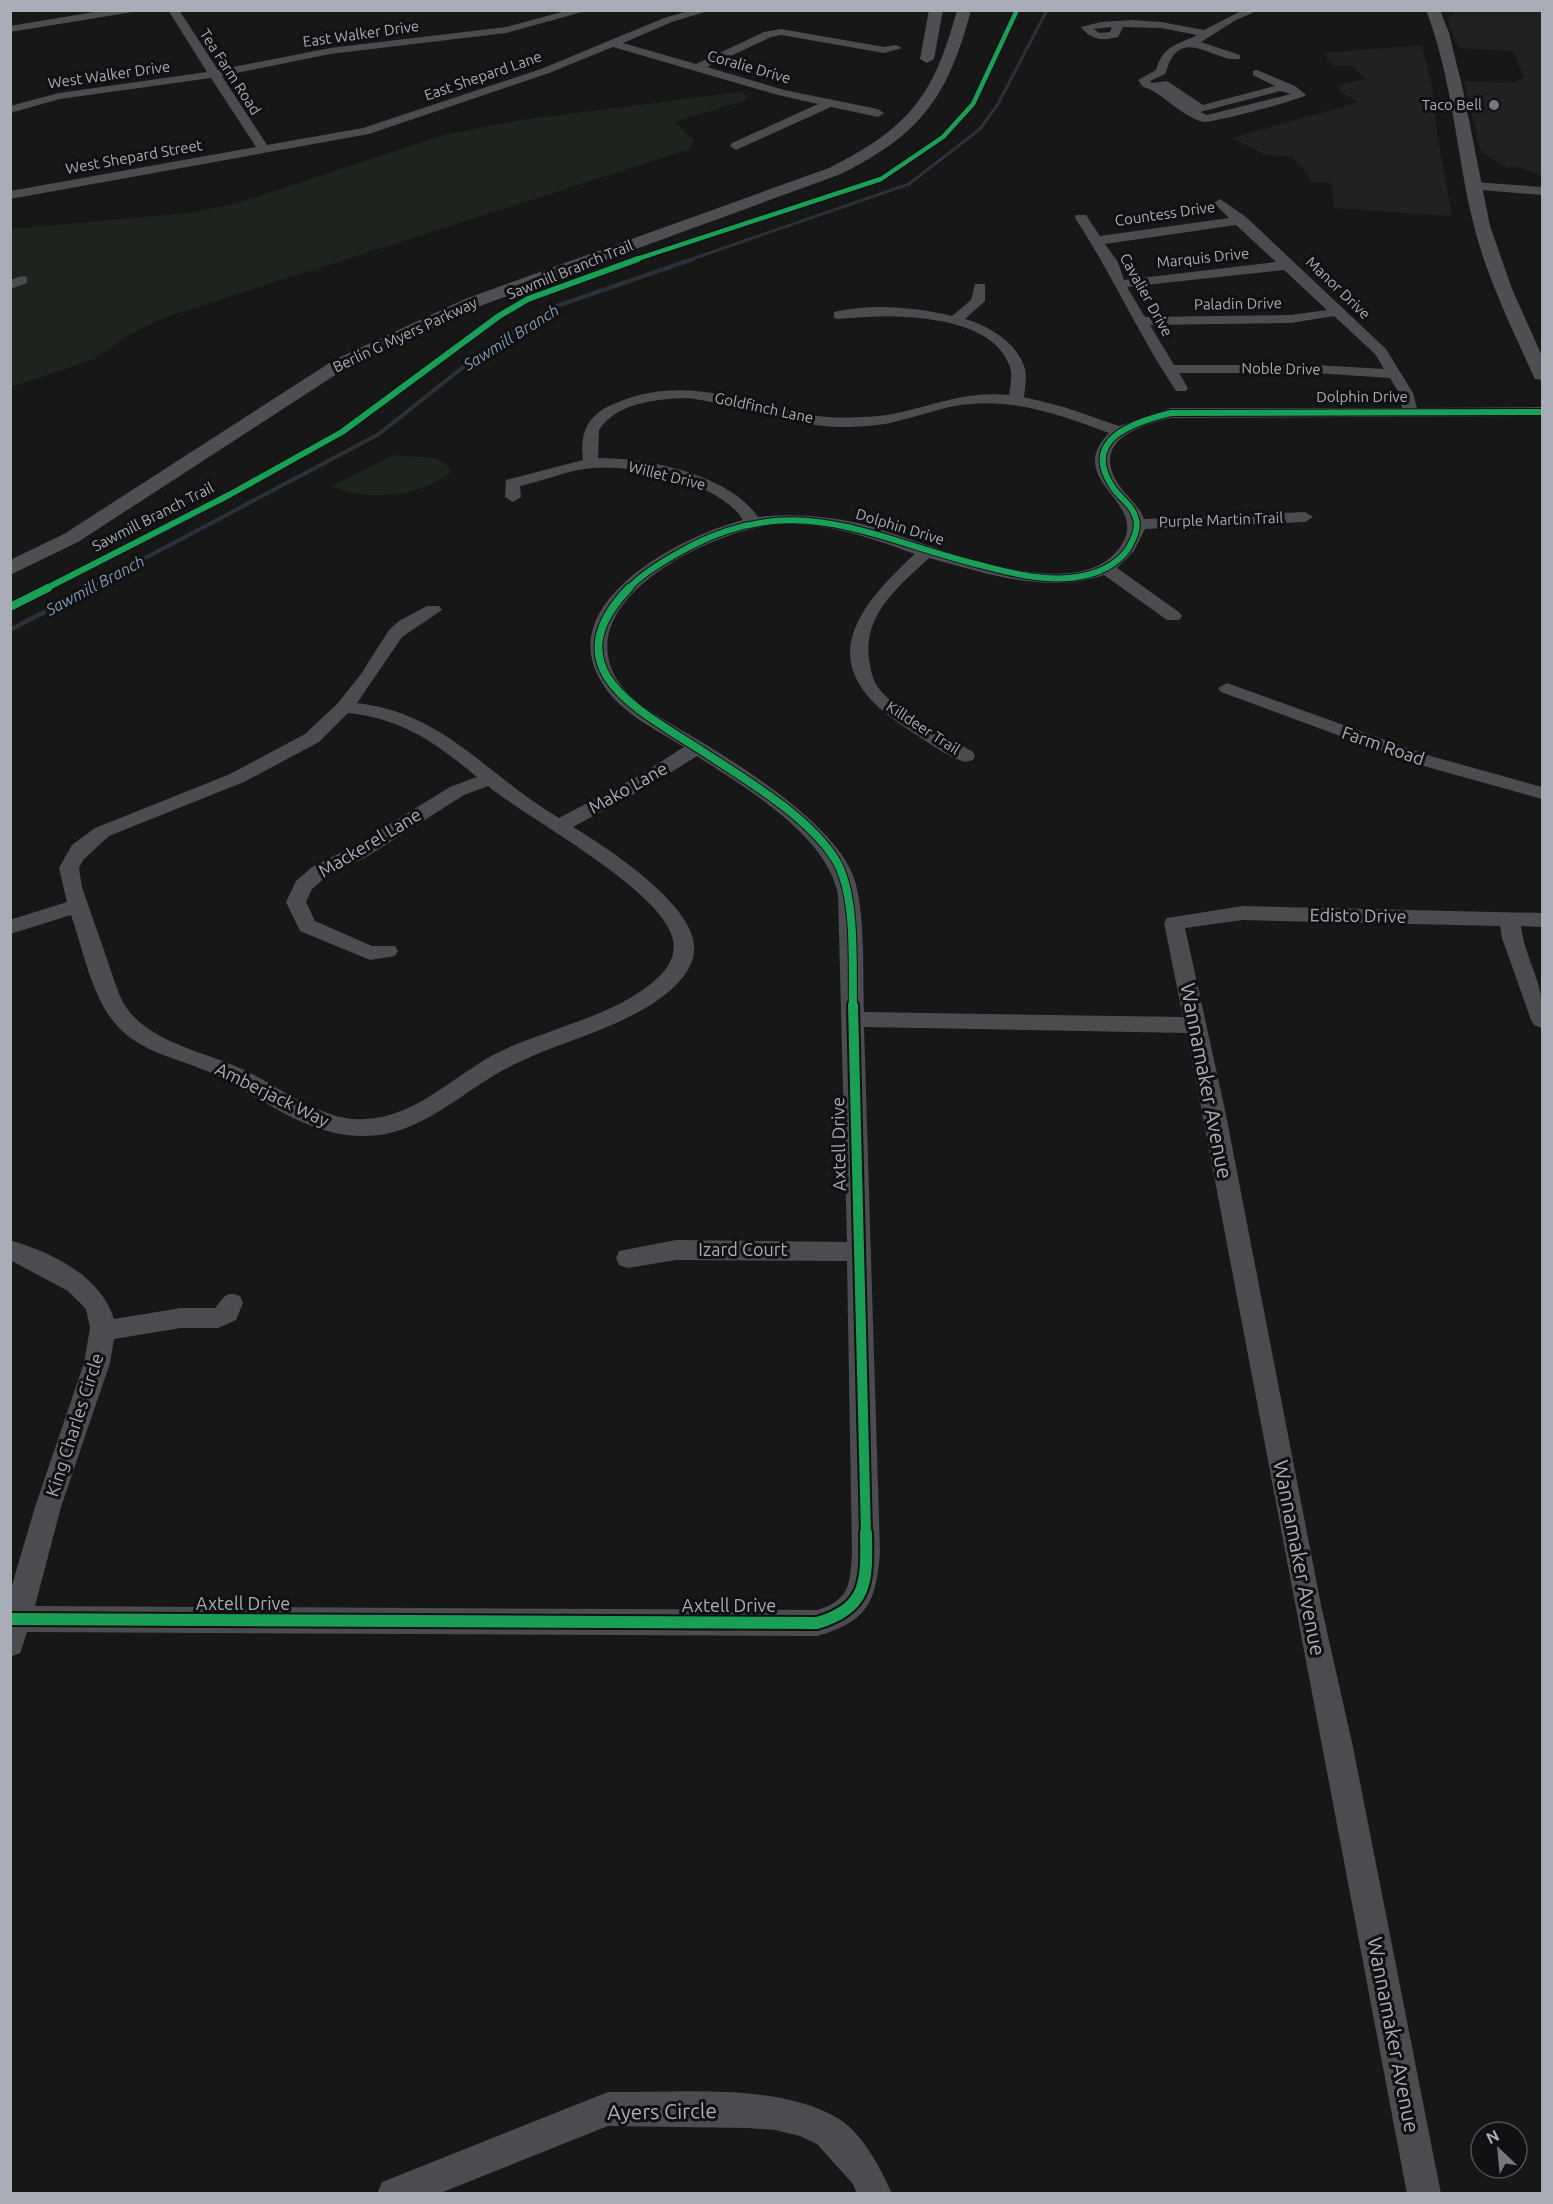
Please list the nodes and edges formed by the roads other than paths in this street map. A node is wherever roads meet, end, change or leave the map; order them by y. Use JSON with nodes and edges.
{"nodes":[{"id":1,"x":140,"y":10,"type":"edge"},
{"id":2,"x":173,"y":10,"type":"edge"},
{"id":3,"x":584,"y":10,"type":"edge"},
{"id":4,"x":706,"y":10,"type":"edge"},
{"id":5,"x":936,"y":10,"type":"edge"},
{"id":6,"x":948,"y":10,"type":"edge"},
{"id":7,"x":964,"y":10,"type":"edge"},
{"id":8,"x":972,"y":10,"type":"edge"},
{"id":9,"x":1254,"y":10,"type":"edge"},
{"id":10,"x":1433,"y":10,"type":"edge"},
{"id":11,"x":1119,"y":23,"type":"dead end"},
{"id":12,"x":10,"y":28,"type":"edge"},
{"id":13,"x":1206,"y":34,"type":"junction"},
{"id":14,"x":957,"y":36,"type":"junction"},
{"id":15,"x":1190,"y":42,"type":"junction"},
{"id":16,"x":613,"y":43,"type":"junction"},
{"id":17,"x":896,"y":48,"type":"dead end"},
{"id":18,"x":1236,"y":57,"type":"dead end"},
{"id":19,"x":697,"y":68,"type":"junction"},
{"id":20,"x":1257,"y":72,"type":"dead end"},
{"id":21,"x":213,"y":74,"type":"junction"},
{"id":22,"x":1158,"y":81,"type":"junction"},
{"id":23,"x":1287,"y":88,"type":"junction"},
{"id":24,"x":906,"y":100,"type":"dead end"},
{"id":25,"x":829,"y":103,"type":"junction"},
{"id":26,"x":1248,"y":103,"type":"junction"},
{"id":27,"x":10,"y":110,"type":"edge"},
{"id":28,"x":878,"y":113,"type":"dead end"},
{"id":29,"x":736,"y":146,"type":"dead end"},
{"id":30,"x":264,"y":150,"type":"junction"},
{"id":31,"x":828,"y":169,"type":"junction"},
{"id":32,"x":1473,"y":186,"type":"junction"},
{"id":33,"x":1542,"y":191,"type":"edge"},
{"id":34,"x":10,"y":195,"type":"edge"},
{"id":35,"x":1221,"y":202,"type":"dead end"},
{"id":36,"x":1081,"y":218,"type":"dead end"},
{"id":37,"x":1240,"y":220,"type":"junction"},
{"id":38,"x":1095,"y":241,"type":"junction"},
{"id":39,"x":1290,"y":264,"type":"junction"},
{"id":40,"x":1119,"y":285,"type":"junction"},
{"id":41,"x":980,"y":287,"type":"dead end"},
{"id":42,"x":1336,"y":311,"type":"junction"},
{"id":43,"x":839,"y":315,"type":"dead end"},
{"id":44,"x":956,"y":320,"type":"junction"},
{"id":45,"x":1140,"y":321,"type":"junction"},
{"id":46,"x":1168,"y":369,"type":"junction"},
{"id":47,"x":1395,"y":374,"type":"junction"},
{"id":48,"x":1542,"y":375,"type":"edge"},
{"id":49,"x":1181,"y":388,"type":"dead end"},
{"id":50,"x":1016,"y":398,"type":"junction"},
{"id":51,"x":1542,"y":411,"type":"edge"},
{"id":52,"x":1411,"y":412,"type":"junction"},
{"id":53,"x":1119,"y":431,"type":"junction"},
{"id":54,"x":591,"y":463,"type":"junction"},
{"id":55,"x":513,"y":497,"type":"dead end"},
{"id":56,"x":1305,"y":517,"type":"dead end"},
{"id":57,"x":753,"y":522,"type":"junction"},
{"id":58,"x":1137,"y":524,"type":"junction"},
{"id":59,"x":926,"y":552,"type":"junction"},
{"id":60,"x":10,"y":554,"type":"edge"},
{"id":61,"x":10,"y":569,"type":"edge"},
{"id":62,"x":1107,"y":569,"type":"junction"},
{"id":63,"x":434,"y":610,"type":"dead end"},
{"id":64,"x":1173,"y":616,"type":"dead end"},
{"id":65,"x":1227,"y":688,"type":"dead end"},
{"id":66,"x":344,"y":707,"type":"junction"},
{"id":67,"x":696,"y":748,"type":"junction"},
{"id":68,"x":966,"y":756,"type":"dead end"},
{"id":69,"x":492,"y":778,"type":"junction"},
{"id":70,"x":1542,"y":792,"type":"edge"},
{"id":71,"x":559,"y":826,"type":"junction"},
{"id":72,"x":79,"y":905,"type":"junction"},
{"id":73,"x":1510,"y":920,"type":"junction"},
{"id":74,"x":1542,"y":920,"type":"edge"},
{"id":75,"x":1174,"y":923,"type":"joint"},
{"id":76,"x":10,"y":927,"type":"edge"},
{"id":77,"x":388,"y":951,"type":"dead end"},
{"id":78,"x":852,"y":1019,"type":"junction"},
{"id":79,"x":1542,"y":1020,"type":"edge"},
{"id":80,"x":1194,"y":1025,"type":"junction"},
{"id":81,"x":10,"y":1249,"type":"edge"},
{"id":82,"x":858,"y":1252,"type":"junction"},
{"id":83,"x":628,"y":1258,"type":"dead end"},
{"id":84,"x":231,"y":1303,"type":"dead end"},
{"id":85,"x":101,"y":1331,"type":"junction"},
{"id":86,"x":14,"y":1619,"type":"edge"},
{"id":87,"x":10,"y":1644,"type":"edge"},
{"id":88,"x":394,"y":2193,"type":"edge"},
{"id":89,"x":875,"y":2193,"type":"edge"},
{"id":90,"x":1424,"y":2193,"type":"edge"}],
"edges":[{"from":1,"to":12,"type":"street"},
{"from":2,"to":21,"type":"street","name":"Tea Farm Road"},
{"from":3,"to":21,"type":"street","name":"East Walker Drive"},
{"from":4,"to":16,"type":"street","name":"East Shepard Lane"},
{"from":5,"to":6,"type":"main road"},
{"from":7,"to":14,"type":"main road","name":"Berlin G Myers Parkway"},
{"from":8,"to":14,"type":"main road"},
{"from":9,"to":13,"type":"street"},
{"from":10,"to":32,"type":"main road"},
{"from":11,"to":13,"type":"street"},
{"from":13,"to":15,"type":"street"},
{"from":14,"to":31,"type":"main road","name":"Berlin G Myers Parkway"},
{"from":15,"to":18,"type":"street"},
{"from":15,"to":22,"type":"street"},
{"from":16,"to":19,"type":"street","name":"Coralie Drive"},
{"from":16,"to":30,"type":"street","name":"East Shepard Lane"},
{"from":17,"to":19,"type":"street"},
{"from":19,"to":25,"type":"street","name":"Coralie Drive"},
{"from":20,"to":23,"type":"street"},
{"from":21,"to":27,"type":"street","name":"West Walker Drive"},
{"from":21,"to":30,"type":"street","name":"Tea Farm Road"},
{"from":22,"to":26,"type":"street"},
{"from":22,"to":26,"type":"street"},
{"from":23,"to":26,"type":"street"},
{"from":23,"to":26,"type":"street"},
{"from":24,"to":31,"type":"main road","name":"Berlin G Myers Parkway"},
{"from":25,"to":28,"type":"street","name":"Coralie Drive"},
{"from":25,"to":29,"type":"street"},
{"from":30,"to":34,"type":"street","name":"West Shepard Street"},
{"from":31,"to":60,"type":"main road","name":"Berlin G Myers Parkway"},
{"from":31,"to":61,"type":"main road","name":"Berlin G Myers Parkway"},
{"from":32,"to":33,"type":"street"},
{"from":32,"to":48,"type":"main road"},
{"from":35,"to":37,"type":"street","name":"Manor Drive"},
{"from":36,"to":38,"type":"street","name":"Cavalier Drive"},
{"from":37,"to":38,"type":"street","name":"Countess Drive"},
{"from":37,"to":39,"type":"street","name":"Manor Drive"},
{"from":38,"to":40,"type":"street","name":"Cavalier Drive"},
{"from":39,"to":40,"type":"street","name":"Marquis Drive"},
{"from":39,"to":42,"type":"street","name":"Manor Drive"},
{"from":40,"to":45,"type":"street","name":"Cavalier Drive"},
{"from":41,"to":44,"type":"street"},
{"from":42,"to":45,"type":"street","name":"Paladin Drive"},
{"from":42,"to":47,"type":"street","name":"Manor Drive"},
{"from":43,"to":44,"type":"street"},
{"from":44,"to":50,"type":"street"},
{"from":45,"to":46,"type":"street","name":"Cavalier Drive"},
{"from":46,"to":47,"type":"street","name":"Noble Drive"},
{"from":46,"to":49,"type":"street","name":"Cavalier Drive"},
{"from":47,"to":52,"type":"street","name":"Manor Drive"},
{"from":50,"to":53,"type":"street","name":"Goldfinch Lane"},
{"from":50,"to":54,"type":"street","name":"Goldfinch Lane"},
{"from":51,"to":52,"type":"street","name":"Dolphin Drive"},
{"from":52,"to":53,"type":"street","name":"Dolphin Drive"},
{"from":53,"to":58,"type":"street"},
{"from":54,"to":55,"type":"street","name":"Willet Drive"},
{"from":54,"to":57,"type":"street","name":"Willet Drive"},
{"from":56,"to":58,"type":"street","name":"Purple Martin Trail"},
{"from":57,"to":59,"type":"street","name":"Dolphin Drive"},
{"from":57,"to":67,"type":"street","name":"Dolphin Drive"},
{"from":58,"to":62,"type":"street","name":"Dolphin Drive"},
{"from":59,"to":62,"type":"street","name":"Dolphin Drive"},
{"from":59,"to":68,"type":"street","name":"Killdeer Trail"},
{"from":62,"to":64,"type":"street"},
{"from":63,"to":66,"type":"street"},
{"from":65,"to":70,"type":"street","name":"Farm Road"},
{"from":66,"to":69,"type":"street","name":"Amberjack Way"},
{"from":66,"to":72,"type":"street","name":"Amberjack Way"},
{"from":67,"to":71,"type":"street","name":"Mako Lane"},
{"from":67,"to":78,"type":"street","name":"Dolphin Drive"},
{"from":69,"to":71,"type":"street","name":"Amberjack Way"},
{"from":69,"to":77,"type":"street","name":"Mackerel Lane"},
{"from":71,"to":72,"type":"street","name":"Amberjack Way"},
{"from":72,"to":76,"type":"street"},
{"from":73,"to":74,"type":"street","name":"Edisto Drive"},
{"from":73,"to":75,"type":"street","name":"Edisto Drive"},
{"from":73,"to":79,"type":"street"},
{"from":75,"to":80,"type":"street","name":"Wannamaker Avenue"},
{"from":78,"to":80,"type":"street"},
{"from":78,"to":82,"type":"street","name":"Axtell Drive"},
{"from":80,"to":90,"type":"street","name":"Wannamaker Avenue"},
{"from":81,"to":85,"type":"street","name":"King Charles Circle"},
{"from":82,"to":83,"type":"street","name":"Izard Court"},
{"from":82,"to":86,"type":"street","name":"Axtell Drive"},
{"from":84,"to":85,"type":"street"},
{"from":85,"to":86,"type":"street","name":"King Charles Circle"},
{"from":86,"to":87,"type":"street","name":"King Charles Circle"},
{"from":88,"to":89,"type":"street","name":"Ayers Circle"}]}
